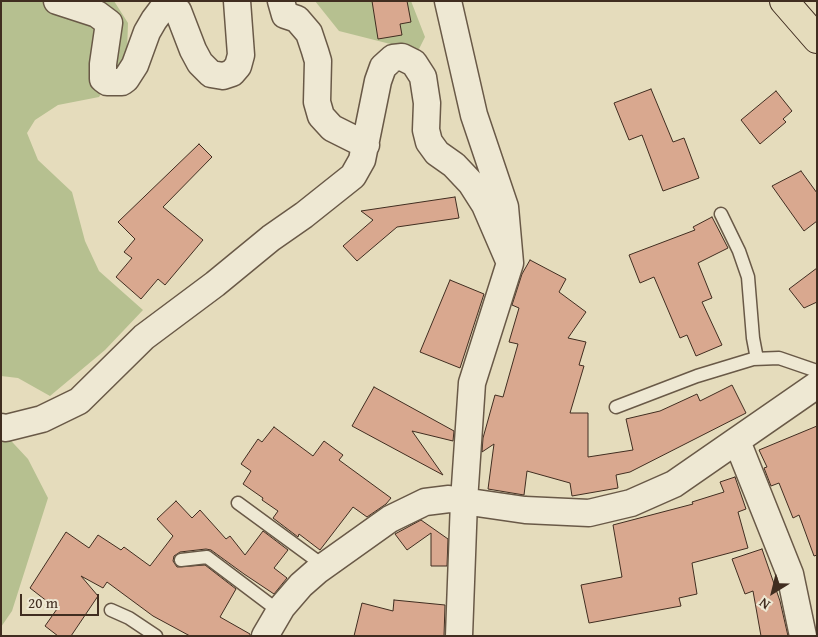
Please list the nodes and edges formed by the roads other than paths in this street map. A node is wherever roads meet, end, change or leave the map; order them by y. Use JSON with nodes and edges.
{"nodes":[{"id":1,"x":57,"y":1,"type":"edge"},
{"id":2,"x":237,"y":1,"type":"edge"},
{"id":3,"x":281,"y":1,"type":"edge"},
{"id":4,"x":448,"y":1,"type":"edge"},
{"id":5,"x":784,"y":1,"type":"edge"},
{"id":6,"x":817,"y":39,"type":"edge"},
{"id":7,"x":366,"y":145,"type":"junction"},
{"id":8,"x":721,"y":214,"type":"dead end"},
{"id":9,"x":510,"y":263,"type":"junction"},
{"id":10,"x":757,"y":359,"type":"junction"},
{"id":11,"x":817,"y":371,"type":"edge"},
{"id":12,"x":817,"y":385,"type":"edge"},
{"id":13,"x":616,"y":407,"type":"dead end"},
{"id":14,"x":1,"y":427,"type":"edge"},
{"id":15,"x":737,"y":441,"type":"junction"},
{"id":16,"x":464,"y":501,"type":"junction"},
{"id":17,"x":238,"y":503,"type":"dead end"},
{"id":18,"x":181,"y":560,"type":"dead end"},
{"id":19,"x":324,"y":566,"type":"junction"},
{"id":20,"x":111,"y":610,"type":"dead end"},
{"id":21,"x":280,"y":612,"type":"junction"},
{"id":22,"x":807,"y":634,"type":"edge"},
{"id":23,"x":156,"y":636,"type":"edge"},
{"id":24,"x":265,"y":636,"type":"edge"},
{"id":25,"x":459,"y":636,"type":"edge"}],
"edges":[{"from":1,"to":2,"type":"street"},
{"from":3,"to":7,"type":"street"},
{"from":4,"to":9,"type":"street"},
{"from":5,"to":6,"type":"main road"},
{"from":7,"to":9,"type":"street"},
{"from":7,"to":14,"type":"street"},
{"from":8,"to":10,"type":"lane"},
{"from":9,"to":16,"type":"street"},
{"from":10,"to":11,"type":"lane"},
{"from":10,"to":13,"type":"lane"},
{"from":12,"to":15,"type":"street"},
{"from":15,"to":16,"type":"street"},
{"from":15,"to":22,"type":"street"},
{"from":16,"to":19,"type":"street"},
{"from":16,"to":25,"type":"street"},
{"from":17,"to":19,"type":"lane"},
{"from":18,"to":21,"type":"lane"},
{"from":19,"to":21,"type":"street"},
{"from":20,"to":23,"type":"lane"},
{"from":21,"to":24,"type":"street"}]}
